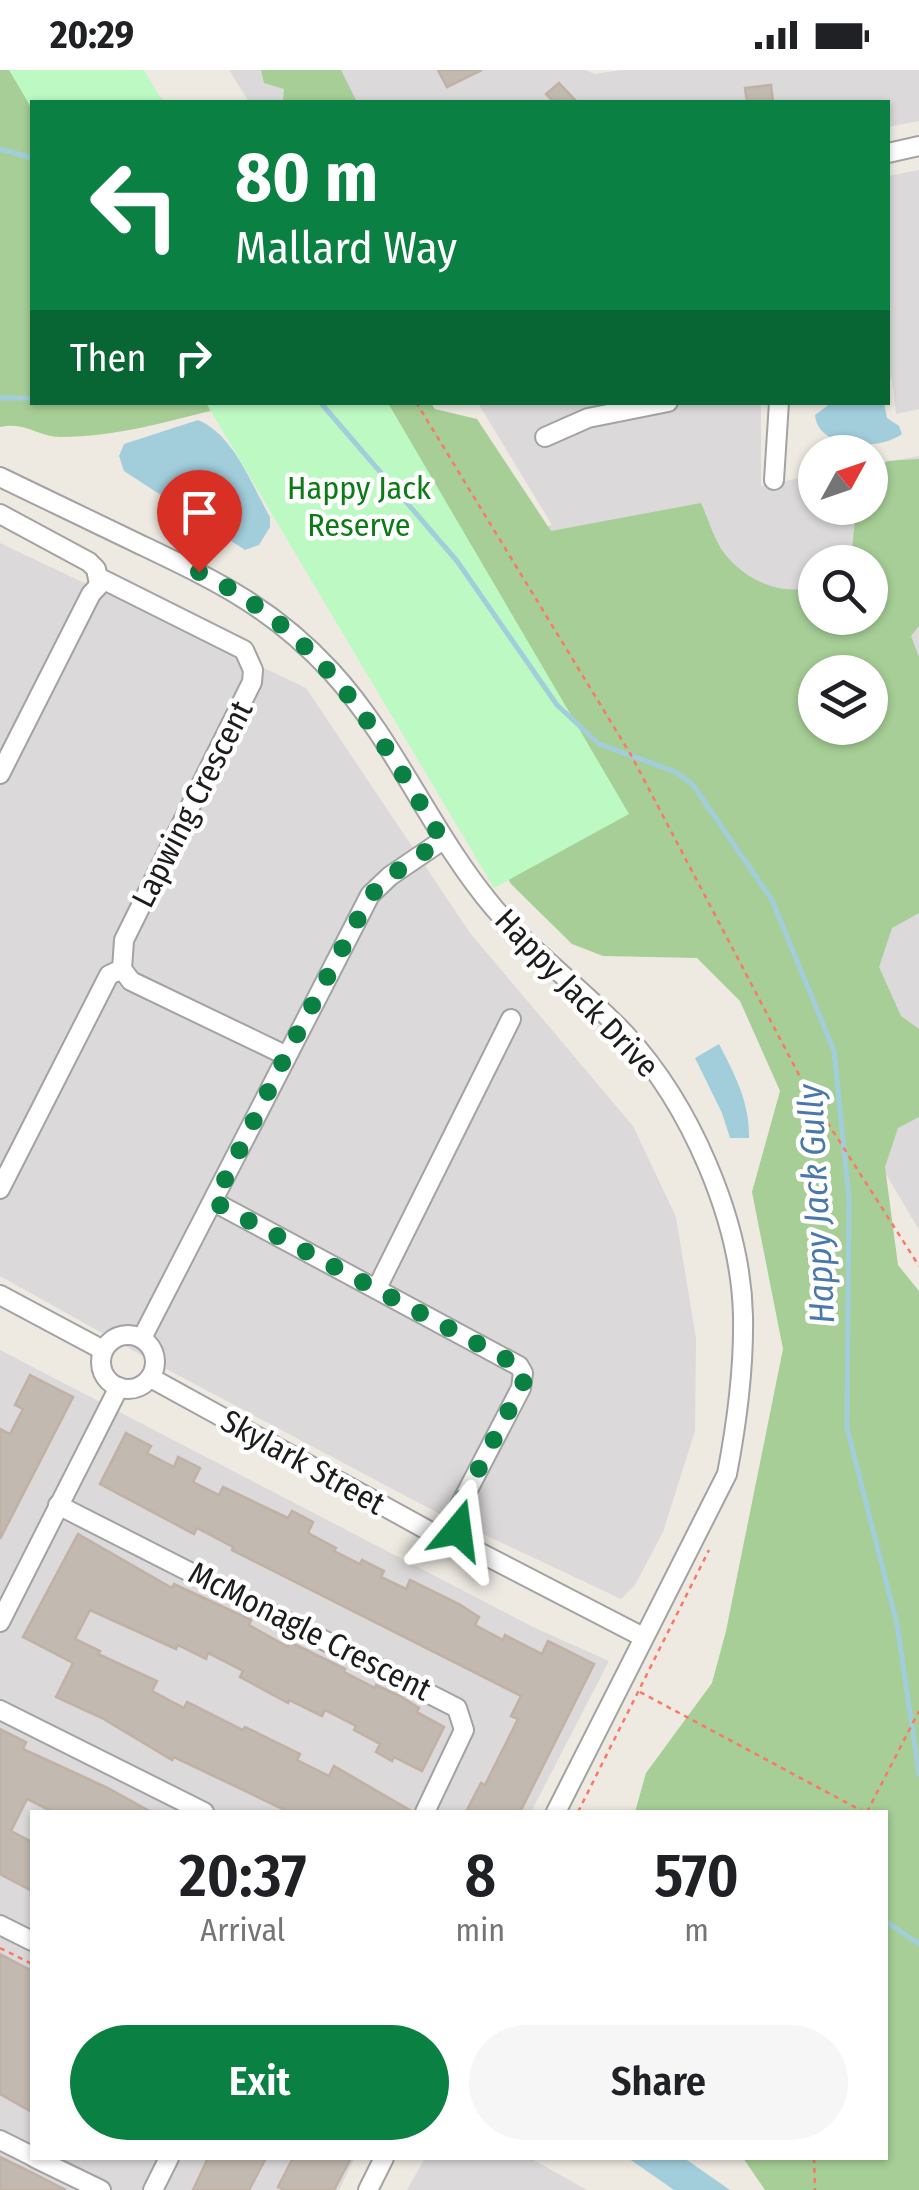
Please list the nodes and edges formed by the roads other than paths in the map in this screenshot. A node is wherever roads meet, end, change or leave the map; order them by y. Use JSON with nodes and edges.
{"nodes":[{"id":1,"x":919,"y":146,"type":"edge"},
{"id":2,"x":890,"y":153,"type":"edge"},
{"id":3,"x":653,"y":405,"type":"edge"},
{"id":4,"x":778,"y":405,"type":"edge"},
{"id":5,"x":545,"y":437,"type":"dead end"},
{"id":6,"x":0,"y":477,"type":"edge"},
{"id":7,"x":774,"y":480,"type":"dead end"},
{"id":8,"x":0,"y":514,"type":"edge"},
{"id":9,"x":99,"y":584,"type":"junction"},
{"id":10,"x":0,"y":774,"type":"edge"},
{"id":11,"x":442,"y":840,"type":"junction"},
{"id":12,"x":122,"y":969,"type":"junction"},
{"id":13,"x":511,"y":1019,"type":"dead end"},
{"id":14,"x":286,"y":1055,"type":"junction"},
{"id":15,"x":0,"y":1189,"type":"edge"},
{"id":16,"x":214,"y":1202,"type":"junction"},
{"id":17,"x":377,"y":1288,"type":"junction"},
{"id":18,"x":0,"y":1295,"type":"edge"},
{"id":19,"x":142,"y":1338,"type":"junction"},
{"id":20,"x":103,"y":1350,"type":"junction"},
{"id":21,"x":150,"y":1378,"type":"junction"},
{"id":22,"x":119,"y":1387,"type":"junction"},
{"id":23,"x":58,"y":1505,"type":"junction"},
{"id":24,"x":458,"y":1530,"type":"junction"},
{"id":25,"x":0,"y":1622,"type":"edge"},
{"id":26,"x":643,"y":1637,"type":"junction"},
{"id":27,"x":0,"y":1710,"type":"edge"},
{"id":28,"x":200,"y":1810,"type":"edge"},
{"id":29,"x":426,"y":1810,"type":"edge"},
{"id":30,"x":557,"y":1810,"type":"edge"},
{"id":31,"x":0,"y":1925,"type":"edge"},
{"id":32,"x":30,"y":1940,"type":"edge"},
{"id":33,"x":0,"y":2140,"type":"edge"},
{"id":34,"x":30,"y":2155,"type":"edge"},
{"id":35,"x":40,"y":2160,"type":"edge"},
{"id":36,"x":168,"y":2160,"type":"edge"},
{"id":37,"x":383,"y":2160,"type":"edge"},
{"id":38,"x":101,"y":2190,"type":"edge"},
{"id":39,"x":153,"y":2190,"type":"edge"},
{"id":40,"x":368,"y":2190,"type":"edge"}],
"edges":[{"from":1,"to":2,"type":"street"},
{"from":3,"to":5,"type":"street"},
{"from":4,"to":7,"type":"street"},
{"from":6,"to":11,"type":"street","name":"Happy Jack Drive"},
{"from":8,"to":9,"type":"street"},
{"from":9,"to":10,"type":"street"},
{"from":9,"to":12,"type":"street","name":"Lapwing Crescent"},
{"from":11,"to":14,"type":"street"},
{"from":11,"to":26,"type":"street","name":"Happy Jack Drive"},
{"from":12,"to":14,"type":"street"},
{"from":12,"to":15,"type":"street"},
{"from":13,"to":17,"type":"street"},
{"from":14,"to":16,"type":"street"},
{"from":16,"to":17,"type":"street"},
{"from":16,"to":19,"type":"street"},
{"from":17,"to":24,"type":"street"},
{"from":18,"to":20,"type":"street"},
{"from":19,"to":20,"type":"street"},
{"from":19,"to":21,"type":"street"},
{"from":20,"to":22,"type":"street"},
{"from":21,"to":22,"type":"street"},
{"from":21,"to":24,"type":"street","name":"Skylark Street"},
{"from":22,"to":23,"type":"street"},
{"from":23,"to":25,"type":"street"},
{"from":23,"to":29,"type":"street","name":"McMonagle Crescent"},
{"from":24,"to":26,"type":"street"},
{"from":26,"to":30,"type":"street","name":"Happy Jack Drive"},
{"from":27,"to":28,"type":"street"},
{"from":31,"to":32,"type":"street"},
{"from":33,"to":34,"type":"street"},
{"from":35,"to":38,"type":"street"},
{"from":36,"to":39,"type":"street"},
{"from":37,"to":40,"type":"street"}]}
